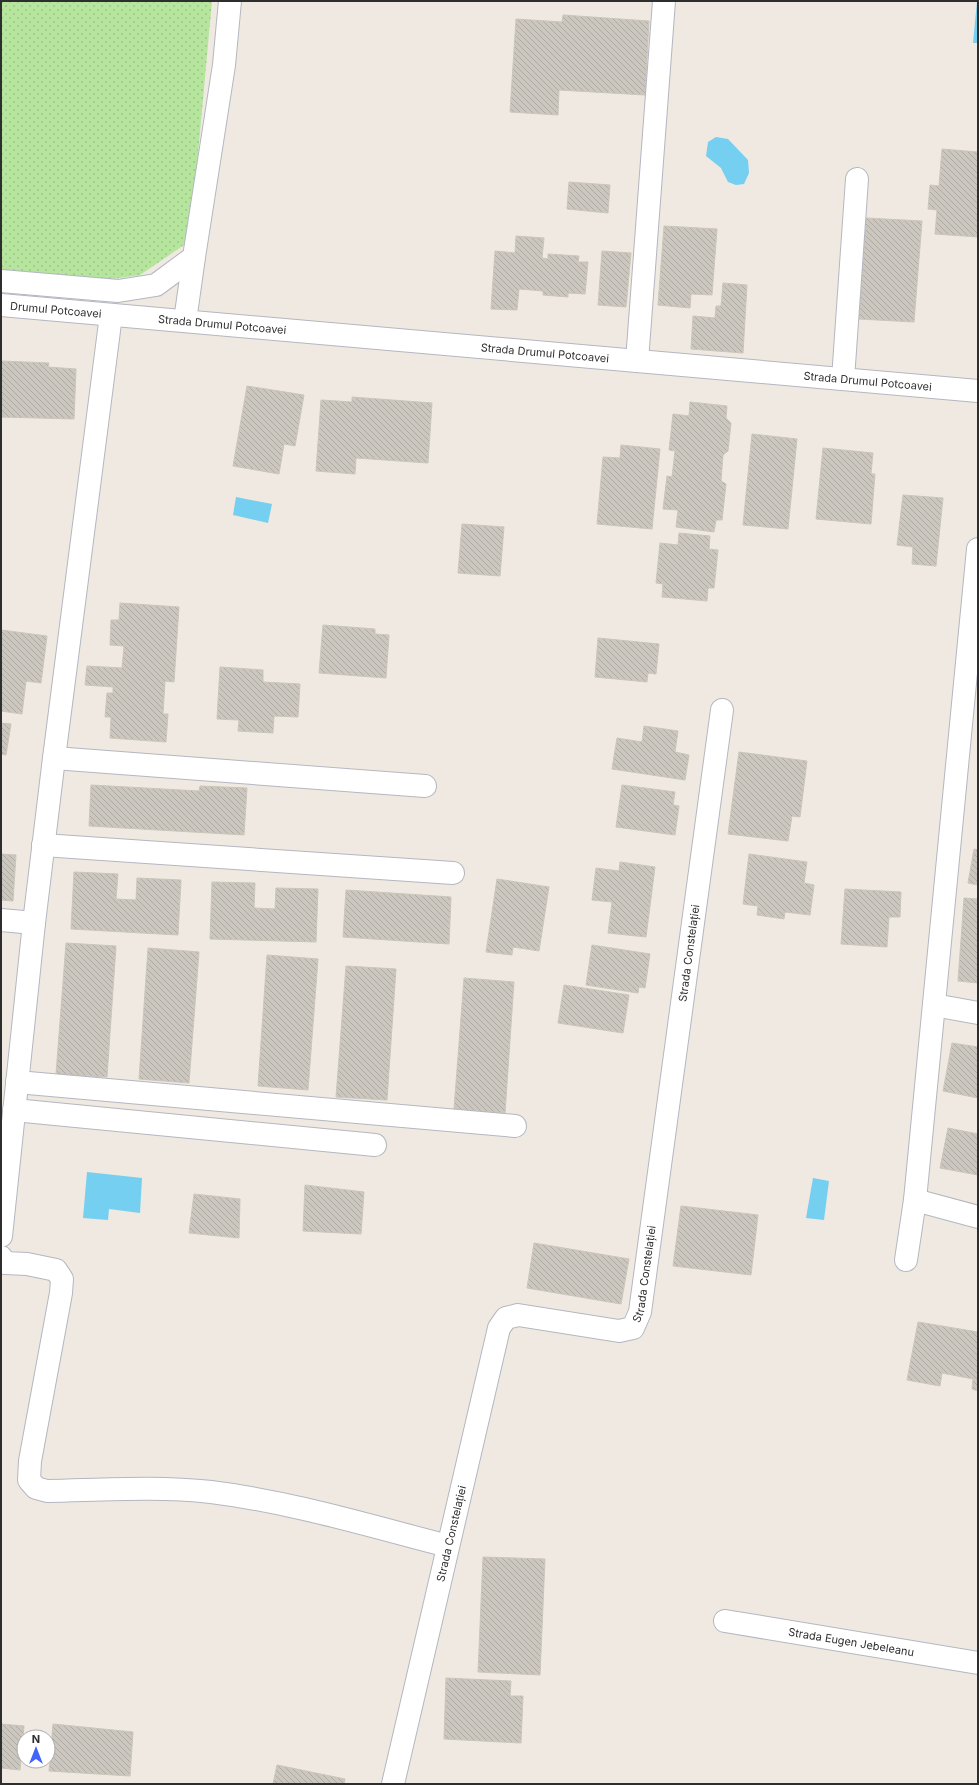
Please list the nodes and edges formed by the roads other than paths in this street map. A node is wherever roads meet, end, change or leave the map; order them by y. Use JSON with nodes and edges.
{"nodes":[{"id":1,"x":230,"y":1,"type":"edge"},
{"id":2,"x":664,"y":1,"type":"edge"},
{"id":3,"x":857,"y":179,"type":"dead end"},
{"id":4,"x":194,"y":257,"type":"junction"},
{"id":5,"x":1,"y":280,"type":"edge"},
{"id":6,"x":1,"y":305,"type":"edge"},
{"id":7,"x":111,"y":315,"type":"junction"},
{"id":8,"x":185,"y":321,"type":"junction"},
{"id":9,"x":638,"y":361,"type":"junction"},
{"id":10,"x":843,"y":379,"type":"junction"},
{"id":11,"x":978,"y":391,"type":"edge"},
{"id":12,"x":978,"y":549,"type":"edge"},
{"id":13,"x":722,"y":710,"type":"dead end"},
{"id":14,"x":54,"y":758,"type":"junction"},
{"id":15,"x":425,"y":786,"type":"dead end"},
{"id":16,"x":43,"y":845,"type":"junction"},
{"id":17,"x":453,"y":873,"type":"dead end"},
{"id":18,"x":1,"y":920,"type":"edge"},
{"id":19,"x":34,"y":923,"type":"junction"},
{"id":20,"x":934,"y":1005,"type":"junction"},
{"id":21,"x":978,"y":1013,"type":"edge"},
{"id":22,"x":17,"y":1082,"type":"junction"},
{"id":23,"x":14,"y":1110,"type":"junction"},
{"id":24,"x":515,"y":1126,"type":"dead end"},
{"id":25,"x":375,"y":1145,"type":"dead end"},
{"id":26,"x":915,"y":1200,"type":"junction"},
{"id":27,"x":978,"y":1217,"type":"edge"},
{"id":28,"x":1,"y":1236,"type":"edge"},
{"id":29,"x":1,"y":1257,"type":"edge"},
{"id":30,"x":906,"y":1260,"type":"dead end"},
{"id":31,"x":448,"y":1546,"type":"junction"},
{"id":32,"x":725,"y":1621,"type":"dead end"},
{"id":33,"x":978,"y":1663,"type":"edge"},
{"id":34,"x":392,"y":1784,"type":"edge"}],
"edges":[{"from":1,"to":4,"type":"street"},
{"from":2,"to":9,"type":"street"},
{"from":3,"to":10,"type":"street"},
{"from":4,"to":5,"type":"street"},
{"from":4,"to":8,"type":"street"},
{"from":6,"to":7,"type":"street","name":"Drumul Potcoavei"},
{"from":7,"to":8,"type":"street","name":"Strada Drumul Potcoavei"},
{"from":7,"to":14,"type":"street"},
{"from":8,"to":9,"type":"street","name":"Strada Drumul Potcoavei"},
{"from":9,"to":10,"type":"street","name":"Strada Drumul Potcoavei"},
{"from":10,"to":11,"type":"street","name":"Strada Drumul Potcoavei"},
{"from":12,"to":20,"type":"street"},
{"from":13,"to":31,"type":"street","name":"Strada Constelației"},
{"from":14,"to":15,"type":"street"},
{"from":14,"to":16,"type":"street"},
{"from":16,"to":17,"type":"street"},
{"from":16,"to":19,"type":"street"},
{"from":18,"to":19,"type":"street"},
{"from":19,"to":22,"type":"street"},
{"from":20,"to":21,"type":"street"},
{"from":20,"to":26,"type":"street"},
{"from":22,"to":23,"type":"street"},
{"from":22,"to":24,"type":"street"},
{"from":23,"to":25,"type":"street"},
{"from":23,"to":28,"type":"street"},
{"from":26,"to":27,"type":"street"},
{"from":26,"to":30,"type":"street"},
{"from":29,"to":31,"type":"street"},
{"from":31,"to":34,"type":"street","name":"Strada Constelației"},
{"from":32,"to":33,"type":"street","name":"Strada Eugen Jebeleanu"}]}
